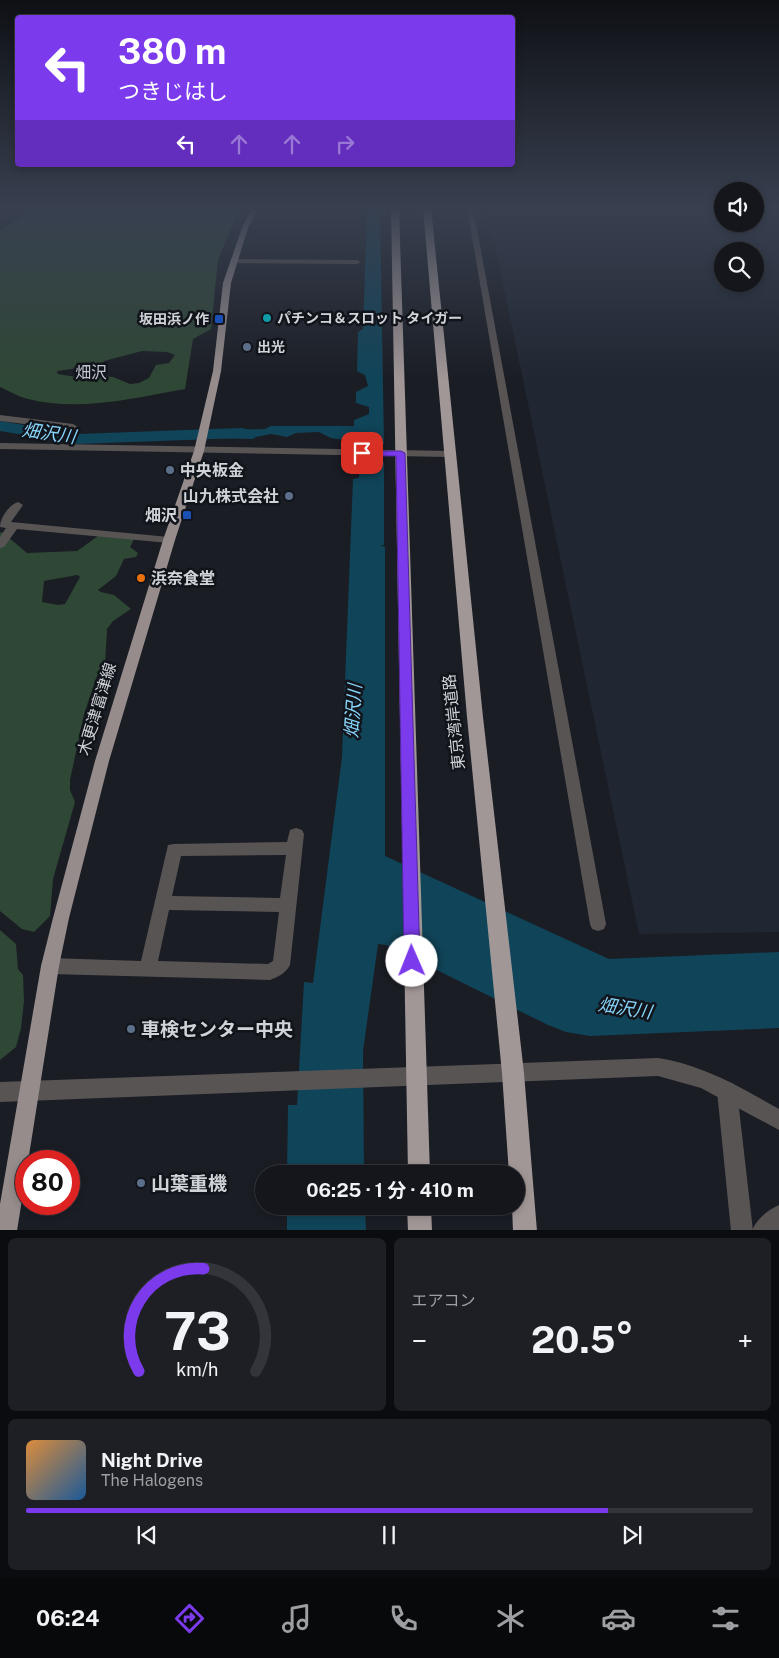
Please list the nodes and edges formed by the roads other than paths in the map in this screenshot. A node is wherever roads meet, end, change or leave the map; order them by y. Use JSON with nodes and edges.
{"nodes":[{"id":1,"x":233,"y":265,"type":"edge"},
{"id":2,"x":395,"y":265,"type":"edge"},
{"id":3,"x":432,"y":265,"type":"edge"},
{"id":4,"x":480,"y":265,"type":"edge"},
{"id":5,"x":0,"y":418,"type":"edge"},
{"id":6,"x":73,"y":427,"type":"dead end"},
{"id":7,"x":200,"y":445,"type":"junction"},
{"id":8,"x":0,"y":446,"type":"edge"},
{"id":9,"x":396,"y":453,"type":"junction"},
{"id":10,"x":450,"y":454,"type":"junction"},
{"id":11,"x":18,"y":506,"type":"dead end"},
{"id":12,"x":6,"y":524,"type":"edge"},
{"id":13,"x":169,"y":540,"type":"junction"},
{"id":14,"x":0,"y":545,"type":"edge"},
{"id":15,"x":162,"y":904,"type":"junction"},
{"id":16,"x":288,"y":906,"type":"junction"},
{"id":17,"x":598,"y":924,"type":"dead end"},
{"id":18,"x":412,"y":961,"type":"joint"},
{"id":19,"x":50,"y":966,"type":"junction"},
{"id":20,"x":148,"y":968,"type":"junction"},
{"id":21,"x":513,"y":1073,"type":"junction"},
{"id":22,"x":416,"y":1076,"type":"junction"},
{"id":23,"x":28,"y":1090,"type":"junction"},
{"id":24,"x":727,"y":1091,"type":"junction"},
{"id":25,"x":0,"y":1092,"type":"edge"},
{"id":26,"x":779,"y":1120,"type":"edge"},
{"id":27,"x":419,"y":1165,"type":"edge"},
{"id":28,"x":419,"y":1215,"type":"edge"},
{"id":29,"x":779,"y":1216,"type":"edge"},
{"id":30,"x":6,"y":1230,"type":"edge"},
{"id":31,"x":420,"y":1230,"type":"edge"},
{"id":32,"x":524,"y":1230,"type":"edge"},
{"id":33,"x":742,"y":1230,"type":"edge"},
{"id":34,"x":762,"y":1230,"type":"edge"}],
"edges":[{"from":1,"to":7,"type":"main road","name":"木更津富津線"},
{"from":2,"to":9,"type":"highway"},
{"from":3,"to":10,"type":"highway","name":"東京湾岸道路"},
{"from":4,"to":17,"type":"street"},
{"from":5,"to":6,"type":"street"},
{"from":7,"to":8,"type":"street"},
{"from":7,"to":9,"type":"street"},
{"from":7,"to":13,"type":"main road","name":"木更津富津線"},
{"from":9,"to":10,"type":"street"},
{"from":9,"to":18,"type":"highway"},
{"from":10,"to":21,"type":"highway","name":"東京湾岸道路"},
{"from":11,"to":12,"type":"street"},
{"from":12,"to":13,"type":"street"},
{"from":12,"to":14,"type":"street"},
{"from":13,"to":19,"type":"main road","name":"木更津富津線"},
{"from":15,"to":16,"type":"street"},
{"from":15,"to":16,"type":"street"},
{"from":15,"to":20,"type":"street"},
{"from":16,"to":20,"type":"street"},
{"from":18,"to":22,"type":"highway"},
{"from":19,"to":20,"type":"street"},
{"from":19,"to":23,"type":"main road","name":"木更津富津線"},
{"from":21,"to":22,"type":"street"},
{"from":21,"to":24,"type":"street"},
{"from":21,"to":32,"type":"highway","name":"東京湾岸道路"},
{"from":22,"to":23,"type":"street"},
{"from":22,"to":27,"type":"highway"},
{"from":23,"to":25,"type":"street"},
{"from":23,"to":30,"type":"main road","name":"木更津富津線"},
{"from":24,"to":26,"type":"street"},
{"from":24,"to":33,"type":"street"},
{"from":28,"to":31,"type":"highway"},
{"from":29,"to":34,"type":"street"}]}
